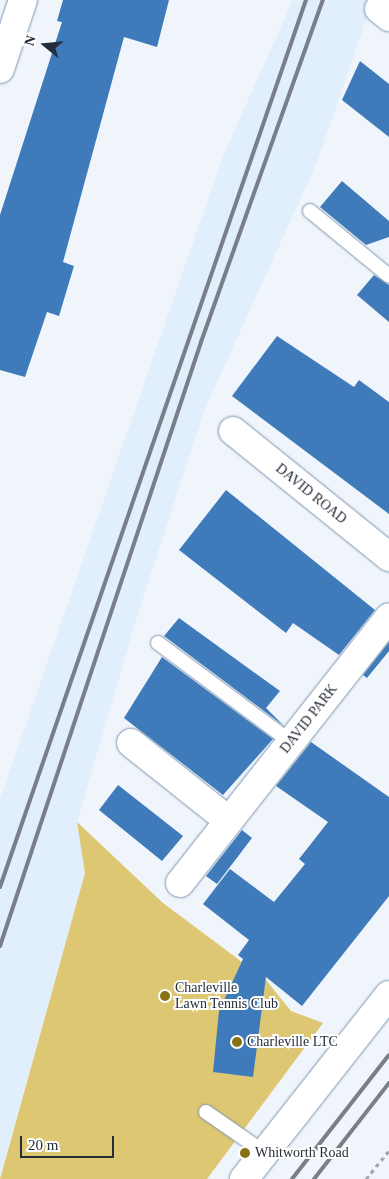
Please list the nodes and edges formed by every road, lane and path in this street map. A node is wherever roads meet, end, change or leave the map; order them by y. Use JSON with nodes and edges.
{"nodes":[{"id":1,"x":23,"y":0,"type":"edge"},
{"id":2,"x":0,"y":69,"type":"edge"},
{"id":3,"x":310,"y":211,"type":"dead end"},
{"id":4,"x":389,"y":276,"type":"edge"},
{"id":5,"x":233,"y":431,"type":"dead end"},
{"id":6,"x":389,"y":557,"type":"edge"},
{"id":7,"x":389,"y":617,"type":"edge"},
{"id":8,"x":158,"y":643,"type":"dead end"},
{"id":9,"x":291,"y":742,"type":"junction"},
{"id":10,"x":131,"y":744,"type":"dead end"},
{"id":11,"x":229,"y":821,"type":"junction"},
{"id":12,"x":180,"y":883,"type":"dead end"},
{"id":13,"x":389,"y":995,"type":"edge"},
{"id":14,"x":206,"y":1112,"type":"dead end"},
{"id":15,"x":389,"y":1151,"type":"edge"},
{"id":16,"x":265,"y":1153,"type":"junction"},
{"id":17,"x":244,"y":1179,"type":"edge"},
{"id":18,"x":366,"y":1179,"type":"edge"}],
"edges":[{"from":1,"to":2,"type":"street"},
{"from":3,"to":4,"type":"lane"},
{"from":5,"to":6,"type":"street","name":"DAVID ROAD"},
{"from":7,"to":9,"type":"street","name":"DAVID PARK"},
{"from":8,"to":9,"type":"lane"},
{"from":9,"to":11,"type":"street","name":"DAVID PARK"},
{"from":10,"to":11,"type":"street"},
{"from":11,"to":12,"type":"street","name":"DAVID PARK"},
{"from":13,"to":16,"type":"street"},
{"from":14,"to":16,"type":"lane"},
{"from":15,"to":18,"type":"path"},
{"from":16,"to":17,"type":"street"}]}
